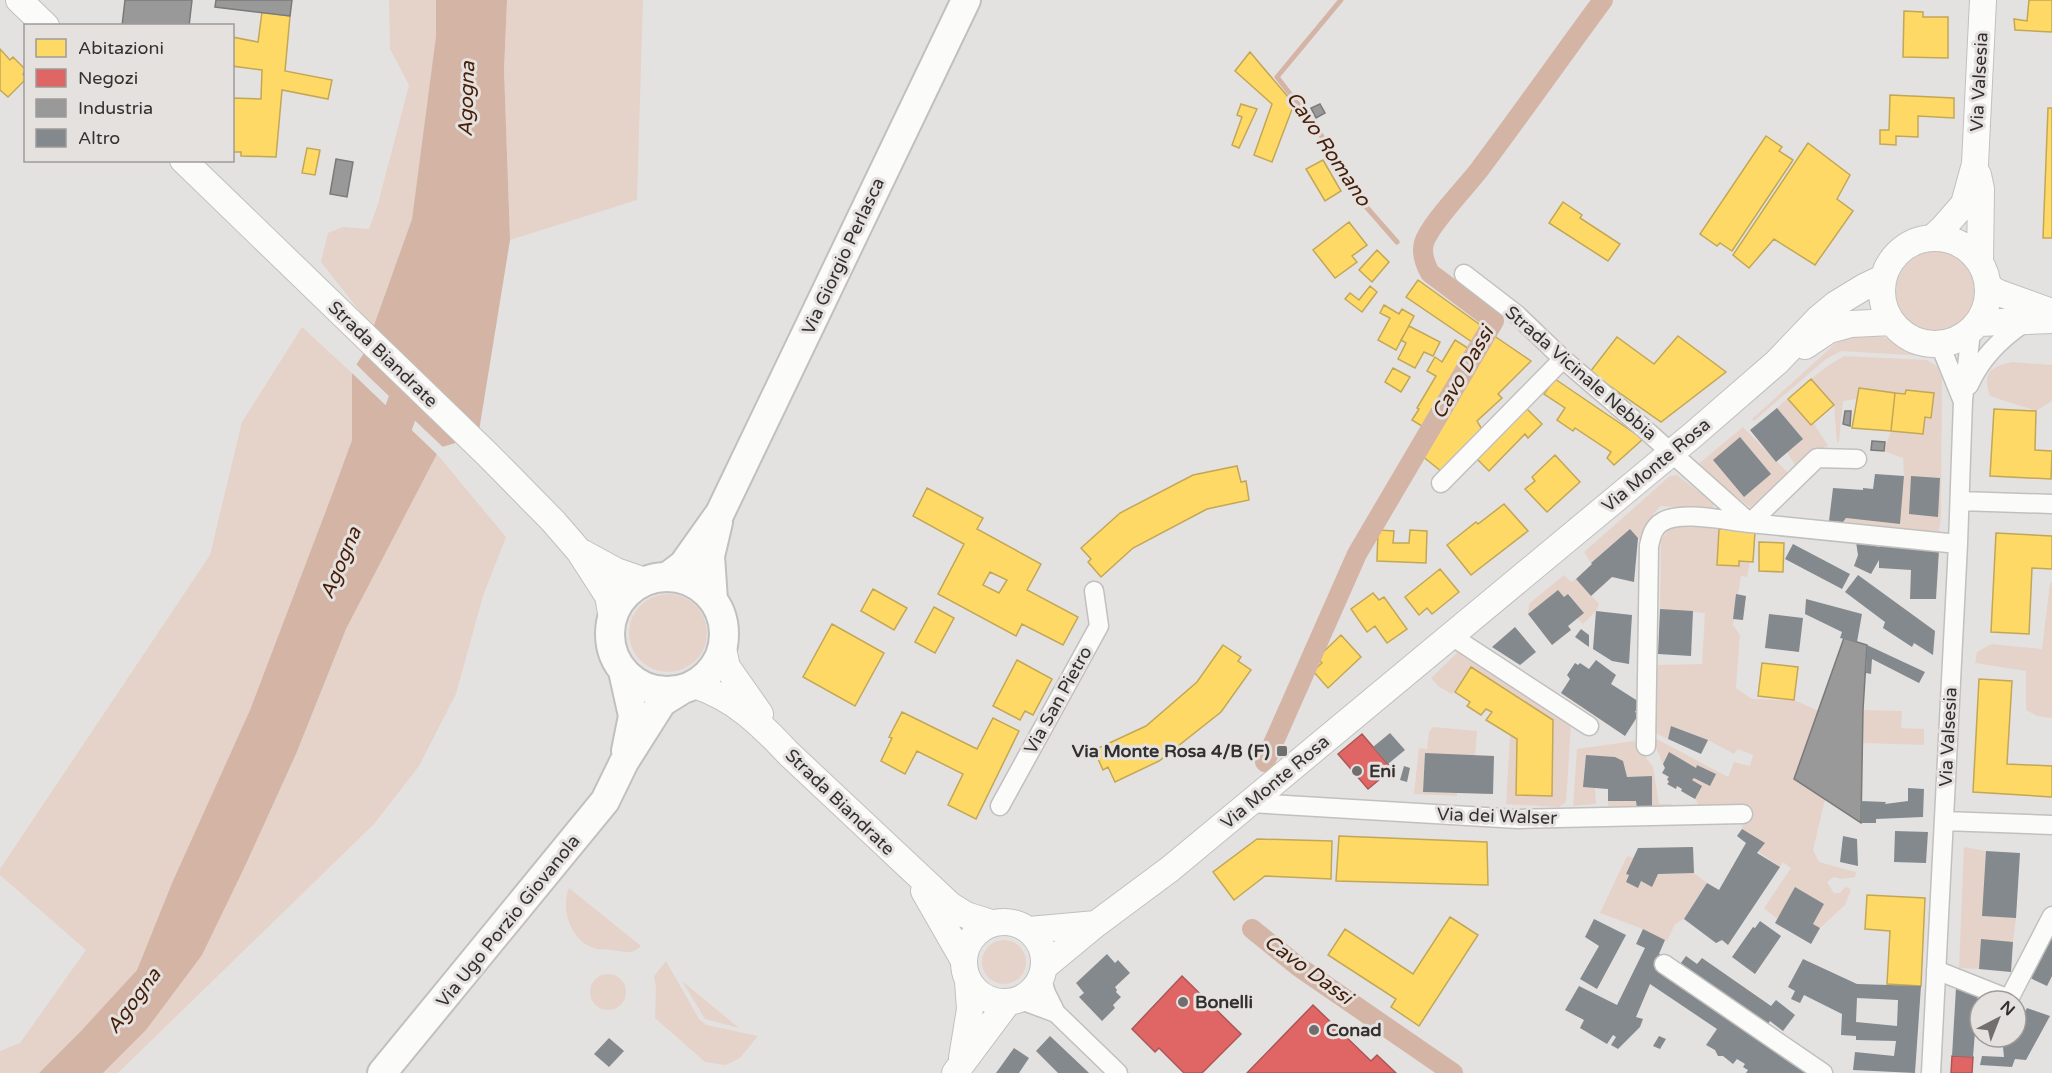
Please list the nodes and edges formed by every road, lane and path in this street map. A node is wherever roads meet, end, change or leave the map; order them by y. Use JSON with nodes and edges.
{"nodes":[{"id":1,"x":19,"y":0,"type":"edge"},
{"id":2,"x":966,"y":0,"type":"edge"},
{"id":3,"x":1983,"y":0,"type":"edge"},
{"id":4,"x":44,"y":24,"type":"edge"},
{"id":5,"x":185,"y":162,"type":"edge"},
{"id":6,"x":1975,"y":164,"type":"junction"},
{"id":7,"x":1932,"y":238,"type":"junction"},
{"id":8,"x":1980,"y":262,"type":"junction"},
{"id":9,"x":1464,"y":274,"type":"dead end"},
{"id":10,"x":1883,"y":278,"type":"junction"},
{"id":11,"x":1989,"y":288,"type":"junction"},
{"id":12,"x":2052,"y":312,"type":"edge"},
{"id":13,"x":2052,"y":320,"type":"edge"},
{"id":14,"x":1892,"y":322,"type":"junction"},
{"id":15,"x":2024,"y":322,"type":"junction"},
{"id":16,"x":1975,"y":327,"type":"junction"},
{"id":17,"x":1940,"y":345,"type":"junction"},
{"id":18,"x":1563,"y":359,"type":"junction"},
{"id":19,"x":1778,"y":362,"type":"junction"},
{"id":20,"x":1963,"y":400,"type":"junction"},
{"id":21,"x":1671,"y":452,"type":"junction"},
{"id":22,"x":1857,"y":459,"type":"dead end"},
{"id":23,"x":1441,"y":483,"type":"dead end"},
{"id":24,"x":1960,"y":501,"type":"junction"},
{"id":25,"x":2052,"y":504,"type":"edge"},
{"id":26,"x":720,"y":513,"type":"junction"},
{"id":27,"x":1750,"y":523,"type":"junction"},
{"id":28,"x":1958,"y":544,"type":"junction"},
{"id":29,"x":579,"y":551,"type":"junction"},
{"id":30,"x":656,"y":579,"type":"junction"},
{"id":31,"x":1094,"y":591,"type":"dead end"},
{"id":32,"x":713,"y":600,"type":"junction"},
{"id":33,"x":612,"y":618,"type":"junction"},
{"id":34,"x":1450,"y":635,"type":"junction"},
{"id":35,"x":723,"y":649,"type":"junction"},
{"id":36,"x":624,"y":671,"type":"junction"},
{"id":37,"x":688,"y":687,"type":"junction"},
{"id":38,"x":1589,"y":726,"type":"dead end"},
{"id":39,"x":768,"y":731,"type":"junction"},
{"id":40,"x":1646,"y":746,"type":"dead end"},
{"id":41,"x":624,"y":762,"type":"junction"},
{"id":42,"x":1251,"y":803,"type":"junction"},
{"id":43,"x":1000,"y":806,"type":"dead end"},
{"id":44,"x":1743,"y":814,"type":"dead end"},
{"id":45,"x":1944,"y":821,"type":"junction"},
{"id":46,"x":2052,"y":825,"type":"edge"},
{"id":47,"x":913,"y":872,"type":"junction"},
{"id":48,"x":2052,"y":916,"type":"edge"},
{"id":49,"x":991,"y":924,"type":"junction"},
{"id":50,"x":1096,"y":924,"type":"junction"},
{"id":51,"x":1029,"y":930,"type":"junction"},
{"id":52,"x":1664,"y":964,"type":"dead end"},
{"id":53,"x":966,"y":970,"type":"junction"},
{"id":54,"x":1936,"y":970,"type":"junction"},
{"id":55,"x":1042,"y":972,"type":"junction"},
{"id":56,"x":1013,"y":1001,"type":"junction"},
{"id":57,"x":1056,"y":1013,"type":"junction"},
{"id":58,"x":958,"y":1068,"type":"edge"},
{"id":59,"x":382,"y":1073,"type":"edge"},
{"id":60,"x":1118,"y":1073,"type":"edge"},
{"id":61,"x":1823,"y":1073,"type":"edge"},
{"id":62,"x":1931,"y":1073,"type":"edge"}],
"edges":[{"from":1,"to":4,"type":"main road"},
{"from":2,"to":26,"type":"main road","name":"Via Giorgio Perlasca"},
{"from":3,"to":6,"type":"main road","name":"Via Valsesia"},
{"from":5,"to":29,"type":"main road","name":"Strada Biandrate"},
{"from":6,"to":7,"type":"main road","name":"Via Valsesia"},
{"from":6,"to":8,"type":"main road","name":"Via Valsesia"},
{"from":7,"to":8,"type":"main road"},
{"from":7,"to":10,"type":"main road"},
{"from":8,"to":11,"type":"main road"},
{"from":9,"to":18,"type":"street","name":"Strada Vicinale Nebbia"},
{"from":10,"to":14,"type":"main road"},
{"from":10,"to":19,"type":"main road","name":"Via Monte Rosa"},
{"from":11,"to":12,"type":"main road"},
{"from":11,"to":16,"type":"main road"},
{"from":13,"to":15,"type":"main road"},
{"from":14,"to":17,"type":"main road"},
{"from":14,"to":19,"type":"main road","name":"Via Monte Rosa"},
{"from":15,"to":16,"type":"main road"},
{"from":15,"to":20,"type":"street","name":"Via Valsesia"},
{"from":16,"to":17,"type":"main road"},
{"from":16,"to":20,"type":"street","name":"Via Valsesia"},
{"from":17,"to":20,"type":"street","name":"Via Valsesia"},
{"from":18,"to":21,"type":"street","name":"Strada Vicinale Nebbia"},
{"from":18,"to":23,"type":"street"},
{"from":19,"to":21,"type":"main road","name":"Via Monte Rosa"},
{"from":20,"to":24,"type":"street","name":"Via Valsesia"},
{"from":21,"to":27,"type":"street","name":"Strada Vicinale Nebbia"},
{"from":21,"to":34,"type":"main road","name":"Via Monte Rosa"},
{"from":22,"to":27,"type":"street"},
{"from":24,"to":25,"type":"street"},
{"from":24,"to":28,"type":"street","name":"Via Valsesia"},
{"from":26,"to":30,"type":"main road","name":"Via Giorgio Perlasca"},
{"from":26,"to":32,"type":"main road","name":"Via Giorgio Perlasca"},
{"from":27,"to":28,"type":"street"},
{"from":27,"to":40,"type":"street"},
{"from":28,"to":45,"type":"street","name":"Via Valsesia"},
{"from":29,"to":30,"type":"main road","name":"Strada Biandrate"},
{"from":29,"to":33,"type":"main road","name":"Strada Biandrate"},
{"from":30,"to":32,"type":"main road"},
{"from":30,"to":33,"type":"main road"},
{"from":31,"to":43,"type":"street","name":"Via San Pietro"},
{"from":32,"to":35,"type":"main road"},
{"from":33,"to":36,"type":"main road"},
{"from":34,"to":38,"type":"street"},
{"from":34,"to":42,"type":"main road","name":"Via Monte Rosa"},
{"from":35,"to":37,"type":"main road"},
{"from":35,"to":39,"type":"main road","name":"Strada Biandrate"},
{"from":36,"to":37,"type":"main road"},
{"from":36,"to":41,"type":"main road","name":"Via Ugo Porzio Giovanola"},
{"from":37,"to":39,"type":"main road","name":"Strada Biandrate"},
{"from":37,"to":41,"type":"main road","name":"Via Ugo Porzio Giovanola"},
{"from":39,"to":47,"type":"main road","name":"Strada Biandrate"},
{"from":41,"to":59,"type":"main road","name":"Via Ugo Porzio Giovanola"},
{"from":42,"to":44,"type":"street","name":"Via dei Walser"},
{"from":42,"to":50,"type":"main road","name":"Via Monte Rosa"},
{"from":45,"to":46,"type":"street"},
{"from":45,"to":54,"type":"street","name":"Via Valsesia"},
{"from":47,"to":49,"type":"main road","name":"Strada Biandrate"},
{"from":47,"to":53,"type":"main road","name":"Strada Biandrate"},
{"from":48,"to":54,"type":"street"},
{"from":49,"to":51,"type":"main road"},
{"from":49,"to":53,"type":"main road"},
{"from":50,"to":51,"type":"main road"},
{"from":50,"to":55,"type":"main road","name":"Via Monte Rosa"},
{"from":51,"to":55,"type":"main road"},
{"from":52,"to":61,"type":"street"},
{"from":53,"to":56,"type":"main road"},
{"from":53,"to":58,"type":"main road"},
{"from":54,"to":62,"type":"street","name":"Via Valsesia"},
{"from":55,"to":56,"type":"main road"},
{"from":55,"to":57,"type":"street"},
{"from":56,"to":57,"type":"street"},
{"from":56,"to":58,"type":"main road"},
{"from":57,"to":60,"type":"street"}]}
